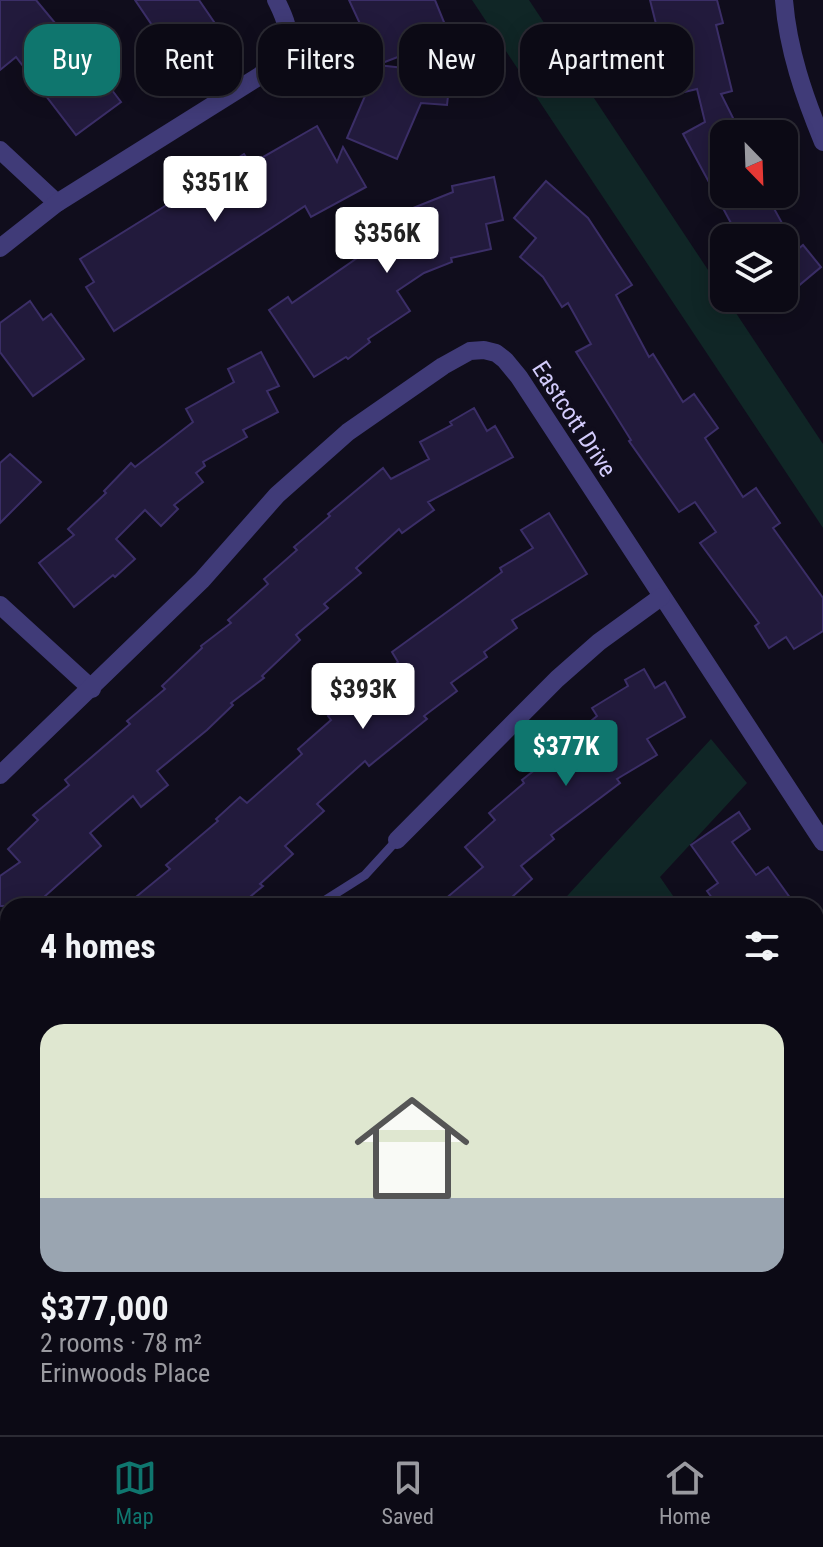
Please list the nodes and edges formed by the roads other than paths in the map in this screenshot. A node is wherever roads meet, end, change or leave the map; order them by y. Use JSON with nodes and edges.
{"nodes":[{"id":1,"x":276,"y":0,"type":"edge"},
{"id":2,"x":784,"y":0,"type":"edge"},
{"id":3,"x":286,"y":24,"type":"edge"},
{"id":4,"x":258,"y":77,"type":"edge"},
{"id":5,"x":823,"y":142,"type":"edge"},
{"id":6,"x":0,"y":150,"type":"edge"},
{"id":7,"x":57,"y":203,"type":"junction"},
{"id":8,"x":0,"y":248,"type":"edge"},
{"id":9,"x":661,"y":597,"type":"junction"},
{"id":10,"x":0,"y":605,"type":"edge"},
{"id":11,"x":92,"y":689,"type":"junction"},
{"id":12,"x":0,"y":775,"type":"edge"},
{"id":13,"x":397,"y":840,"type":"joint"},
{"id":14,"x":823,"y":842,"type":"edge"},
{"id":15,"x":329,"y":898,"type":"edge"}],
"edges":[{"from":1,"to":3,"type":"street"},
{"from":2,"to":5,"type":"street"},
{"from":4,"to":7,"type":"street"},
{"from":6,"to":7,"type":"street"},
{"from":7,"to":8,"type":"street"},
{"from":9,"to":11,"type":"street","name":"Eastcott Drive"},
{"from":9,"to":13,"type":"street"},
{"from":9,"to":14,"type":"street","name":"Eastcott Drive"},
{"from":10,"to":11,"type":"street"},
{"from":11,"to":12,"type":"street","name":"Eastcott Drive"},
{"from":13,"to":15,"type":"lane"}]}
